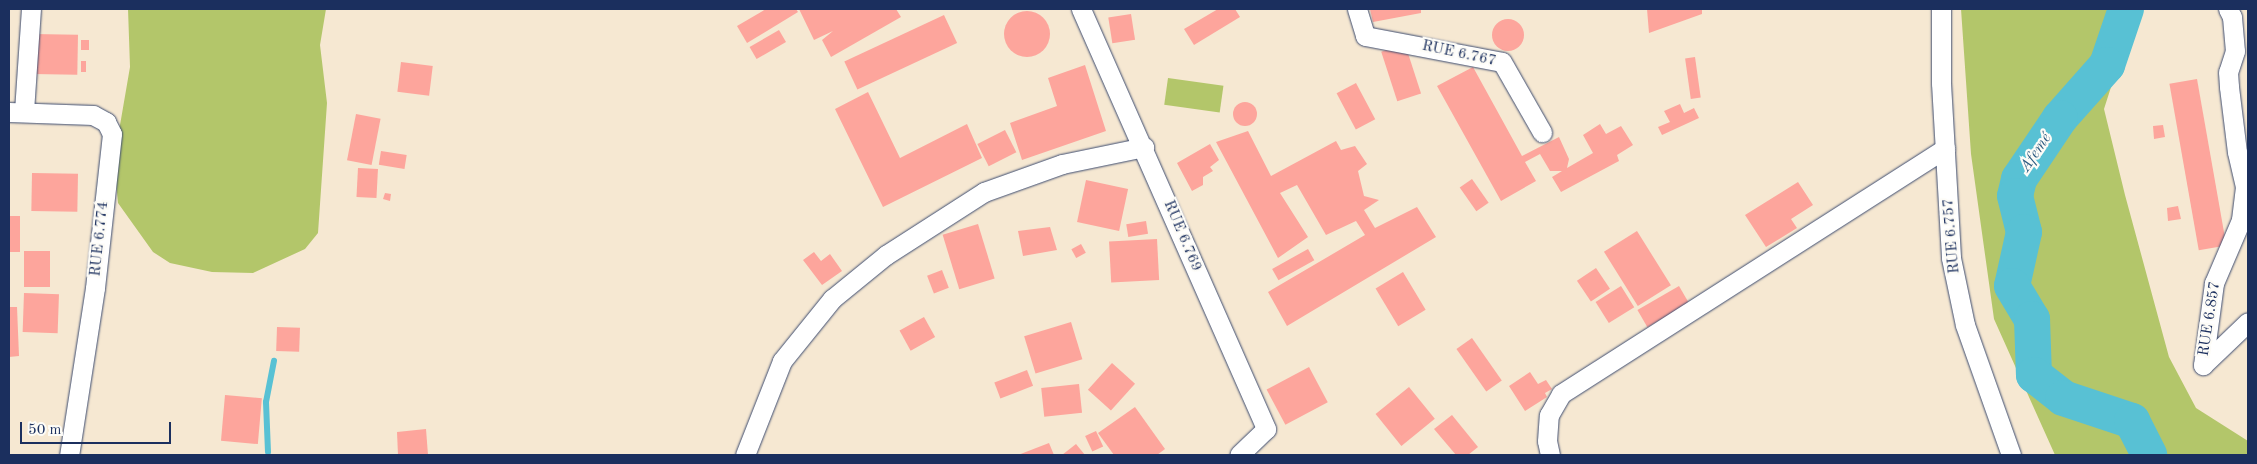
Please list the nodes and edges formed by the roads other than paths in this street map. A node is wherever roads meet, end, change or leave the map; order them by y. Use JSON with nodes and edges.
{"nodes":[{"id":1,"x":31,"y":9,"type":"edge"},
{"id":2,"x":1081,"y":9,"type":"edge"},
{"id":3,"x":1357,"y":9,"type":"edge"},
{"id":4,"x":1941,"y":9,"type":"edge"},
{"id":5,"x":2228,"y":9,"type":"edge"},
{"id":6,"x":16,"y":111,"type":"edge"},
{"id":7,"x":1542,"y":132,"type":"dead end"},
{"id":8,"x":1144,"y":147,"type":"junction"},
{"id":9,"x":1945,"y":148,"type":"junction"},
{"id":10,"x":2248,"y":322,"type":"edge"},
{"id":11,"x":69,"y":455,"type":"edge"},
{"id":12,"x":745,"y":455,"type":"edge"},
{"id":13,"x":1239,"y":455,"type":"edge"},
{"id":14,"x":1550,"y":455,"type":"edge"},
{"id":15,"x":2011,"y":455,"type":"edge"}],
"edges":[{"from":1,"to":6,"type":"street"},
{"from":2,"to":8,"type":"street","name":"RUE 6.769"},
{"from":3,"to":7,"type":"street","name":"RUE 6.767"},
{"from":4,"to":9,"type":"street","name":"RUE 6.757"},
{"from":5,"to":10,"type":"street","name":"RUE 6.857"},
{"from":6,"to":11,"type":"street","name":"RUE 6.774"},
{"from":8,"to":12,"type":"street"},
{"from":8,"to":13,"type":"street","name":"RUE 6.769"},
{"from":9,"to":14,"type":"street"},
{"from":9,"to":15,"type":"street","name":"RUE 6.757"}]}
